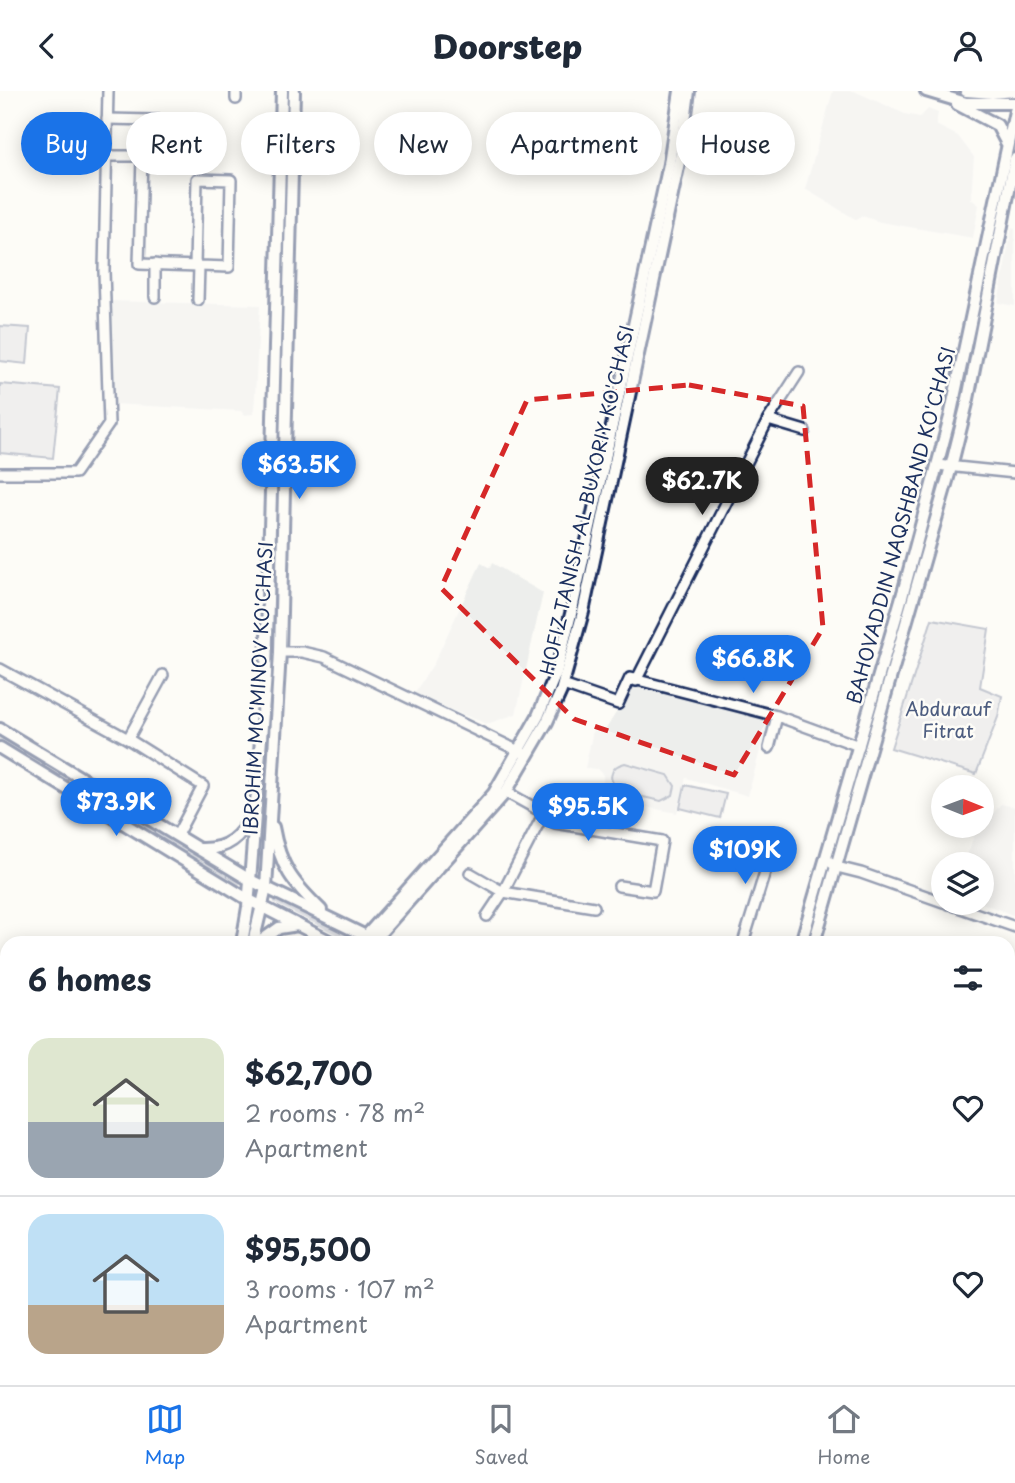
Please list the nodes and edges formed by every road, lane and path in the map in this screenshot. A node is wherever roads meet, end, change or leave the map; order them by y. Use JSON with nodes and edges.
{"nodes":[{"id":1,"x":108,"y":91,"type":"edge"},
{"id":2,"x":282,"y":91,"type":"edge"},
{"id":3,"x":294,"y":91,"type":"edge"},
{"id":4,"x":680,"y":91,"type":"edge"},
{"id":5,"x":690,"y":91,"type":"edge"},
{"id":6,"x":926,"y":91,"type":"edge"},
{"id":7,"x":972,"y":91,"type":"edge"},
{"id":8,"x":1015,"y":91,"type":"edge"},
{"id":9,"x":949,"y":100,"type":"junction"},
{"id":10,"x":1015,"y":103,"type":"edge"},
{"id":11,"x":1015,"y":111,"type":"edge"},
{"id":12,"x":107,"y":112,"type":"edge"},
{"id":13,"x":1005,"y":149,"type":"junction"},
{"id":14,"x":112,"y":156,"type":"edge"},
{"id":15,"x":1015,"y":159,"type":"edge"},
{"id":16,"x":106,"y":175,"type":"edge"},
{"id":17,"x":155,"y":264,"type":"junction"},
{"id":18,"x":197,"y":266,"type":"junction"},
{"id":19,"x":155,"y":297,"type":"dead end"},
{"id":20,"x":198,"y":300,"type":"dead end"},
{"id":21,"x":641,"y":313,"type":"junction"},
{"id":22,"x":799,"y":372,"type":"dead end"},
{"id":23,"x":768,"y":420,"type":"junction"},
{"id":24,"x":805,"y":431,"type":"dead end"},
{"id":25,"x":937,"y":465,"type":"junction"},
{"id":26,"x":951,"y":467,"type":"junction"},
{"id":27,"x":0,"y":473,"type":"edge"},
{"id":28,"x":1015,"y":473,"type":"edge"},
{"id":29,"x":280,"y":652,"type":"junction"},
{"id":30,"x":0,"y":669,"type":"edge"},
{"id":31,"x":266,"y":674,"type":"junction"},
{"id":32,"x":163,"y":675,"type":"dead end"},
{"id":33,"x":278,"y":675,"type":"junction"},
{"id":34,"x":636,"y":681,"type":"junction"},
{"id":35,"x":563,"y":685,"type":"junction"},
{"id":36,"x":777,"y":716,"type":"junction"},
{"id":37,"x":0,"y":729,"type":"edge"},
{"id":38,"x":128,"y":739,"type":"junction"},
{"id":39,"x":859,"y":746,"type":"junction"},
{"id":40,"x":0,"y":748,"type":"edge"},
{"id":41,"x":769,"y":748,"type":"dead end"},
{"id":42,"x":523,"y":753,"type":"junction"},
{"id":43,"x":501,"y":794,"type":"junction"},
{"id":44,"x":256,"y":805,"type":"junction"},
{"id":45,"x":270,"y":810,"type":"junction"},
{"id":46,"x":544,"y":813,"type":"junction"},
{"id":47,"x":177,"y":835,"type":"junction"},
{"id":48,"x":781,"y":843,"type":"dead end"},
{"id":49,"x":199,"y":849,"type":"junction"},
{"id":50,"x":826,"y":859,"type":"junction"},
{"id":51,"x":837,"y":867,"type":"junction"},
{"id":52,"x":470,"y":873,"type":"dead end"},
{"id":53,"x":250,"y":880,"type":"junction"},
{"id":54,"x":619,"y":885,"type":"dead end"},
{"id":55,"x":265,"y":888,"type":"junction"},
{"id":56,"x":503,"y":892,"type":"junction"},
{"id":57,"x":931,"y":898,"type":"edge"},
{"id":58,"x":249,"y":900,"type":"junction"},
{"id":59,"x":594,"y":907,"type":"dead end"},
{"id":60,"x":262,"y":908,"type":"junction"},
{"id":61,"x":980,"y":915,"type":"edge"},
{"id":62,"x":487,"y":916,"type":"dead end"},
{"id":63,"x":328,"y":917,"type":"junction"},
{"id":64,"x":298,"y":925,"type":"junction"},
{"id":65,"x":1015,"y":927,"type":"edge"},
{"id":66,"x":243,"y":936,"type":"edge"},
{"id":67,"x":256,"y":936,"type":"edge"},
{"id":68,"x":267,"y":936,"type":"edge"},
{"id":69,"x":319,"y":936,"type":"edge"},
{"id":70,"x":366,"y":936,"type":"edge"},
{"id":71,"x":377,"y":936,"type":"edge"},
{"id":72,"x":745,"y":936,"type":"edge"},
{"id":73,"x":803,"y":936,"type":"edge"},
{"id":74,"x":816,"y":936,"type":"edge"}],
"edges":[{"from":1,"to":12,"type":"street"},
{"from":2,"to":31,"type":"main road","name":"IBROHIM MO'MINOV KO'CHASI"},
{"from":3,"to":29,"type":"main road","name":"IBROHIM MO'MINOV KO'CHASI"},
{"from":4,"to":21,"type":"main road","name":"HOFIZ TANISH AL BUXORIY KO'CHASI"},
{"from":5,"to":21,"type":"main road","name":"HOFIZ TANISH AL BUXORIY KO'CHASI"},
{"from":6,"to":9,"type":"main road"},
{"from":7,"to":8,"type":"main road"},
{"from":9,"to":10,"type":"main road"},
{"from":9,"to":13,"type":"main road"},
{"from":11,"to":13,"type":"main road","name":"BAHOVADDIN NAQSHBAND KO'CHASI"},
{"from":13,"to":25,"type":"main road","name":"BAHOVADDIN NAQSHBAND KO'CHASI"},
{"from":14,"to":17,"type":"street"},
{"from":15,"to":26,"type":"main road","name":"BAHOVADDIN NAQSHBAND KO'CHASI"},
{"from":16,"to":27,"type":"street"},
{"from":17,"to":18,"type":"street"},
{"from":17,"to":19,"type":"street"},
{"from":18,"to":18,"type":"street"},
{"from":18,"to":20,"type":"street"},
{"from":21,"to":35,"type":"main road","name":"HOFIZ TANISH AL BUXORIY KO'CHASI"},
{"from":21,"to":42,"type":"main road","name":"HOFIZ TANISH AL BUXORIY KO'CHASI"},
{"from":22,"to":23,"type":"street"},
{"from":23,"to":24,"type":"street"},
{"from":23,"to":34,"type":"street"},
{"from":25,"to":26,"type":"street"},
{"from":25,"to":39,"type":"main road","name":"BAHOVADDIN NAQSHBAND KO'CHASI"},
{"from":26,"to":28,"type":"street"},
{"from":26,"to":51,"type":"main road","name":"BAHOVADDIN NAQSHBAND KO'CHASI"},
{"from":29,"to":33,"type":"main road","name":"IBROHIM MO'MINOV KO'CHASI"},
{"from":29,"to":42,"type":"street"},
{"from":30,"to":38,"type":"street"},
{"from":31,"to":33,"type":"main road"},
{"from":31,"to":44,"type":"main road","name":"IBROHIM MO'MINOV KO'CHASI"},
{"from":32,"to":38,"type":"street"},
{"from":33,"to":45,"type":"main road","name":"IBROHIM MO'MINOV KO'CHASI"},
{"from":34,"to":35,"type":"street"},
{"from":34,"to":36,"type":"street"},
{"from":35,"to":42,"type":"main road","name":"HOFIZ TANISH AL BUXORIY KO'CHASI"},
{"from":36,"to":39,"type":"street"},
{"from":36,"to":41,"type":"street"},
{"from":37,"to":47,"type":"main road"},
{"from":38,"to":47,"type":"street"},
{"from":39,"to":50,"type":"main road","name":"BAHOVADDIN NAQSHBAND KO'CHASI"},
{"from":40,"to":58,"type":"main road"},
{"from":42,"to":43,"type":"main road","name":"HOFIZ TANISH AL BUXORIY KO'CHASI"},
{"from":43,"to":46,"type":"street"},
{"from":43,"to":71,"type":"main road","name":"HOFIZ TANISH AL BUXORIY KO'CHASI"},
{"from":44,"to":49,"type":"main road"},
{"from":44,"to":53,"type":"main road","name":"IBROHIM MO'MINOV KO'CHASI"},
{"from":45,"to":55,"type":"main road","name":"IBROHIM MO'MINOV KO'CHASI"},
{"from":45,"to":63,"type":"main road"},
{"from":46,"to":54,"type":"street"},
{"from":46,"to":56,"type":"street"},
{"from":47,"to":49,"type":"main road"},
{"from":48,"to":72,"type":"street"},
{"from":49,"to":53,"type":"main road"},
{"from":50,"to":51,"type":"street"},
{"from":50,"to":73,"type":"main road","name":"BAHOVADDIN NAQSHBAND KO'CHASI"},
{"from":51,"to":57,"type":"street"},
{"from":51,"to":74,"type":"main road","name":"BAHOVADDIN NAQSHBAND KO'CHASI"},
{"from":52,"to":56,"type":"street"},
{"from":53,"to":55,"type":"main road"},
{"from":53,"to":58,"type":"main road","name":"IBROHIM MO'MINOV KO'CHASI"},
{"from":55,"to":60,"type":"main road","name":"IBROHIM MO'MINOV KO'CHASI"},
{"from":55,"to":63,"type":"main road"},
{"from":56,"to":59,"type":"street"},
{"from":56,"to":62,"type":"street"},
{"from":58,"to":60,"type":"main road"},
{"from":58,"to":66,"type":"main road"},
{"from":60,"to":64,"type":"main road"},
{"from":60,"to":67,"type":"main road"},
{"from":61,"to":65,"type":"street"},
{"from":63,"to":70,"type":"main road"},
{"from":64,"to":68,"type":"main road"},
{"from":64,"to":69,"type":"main road"}]}
